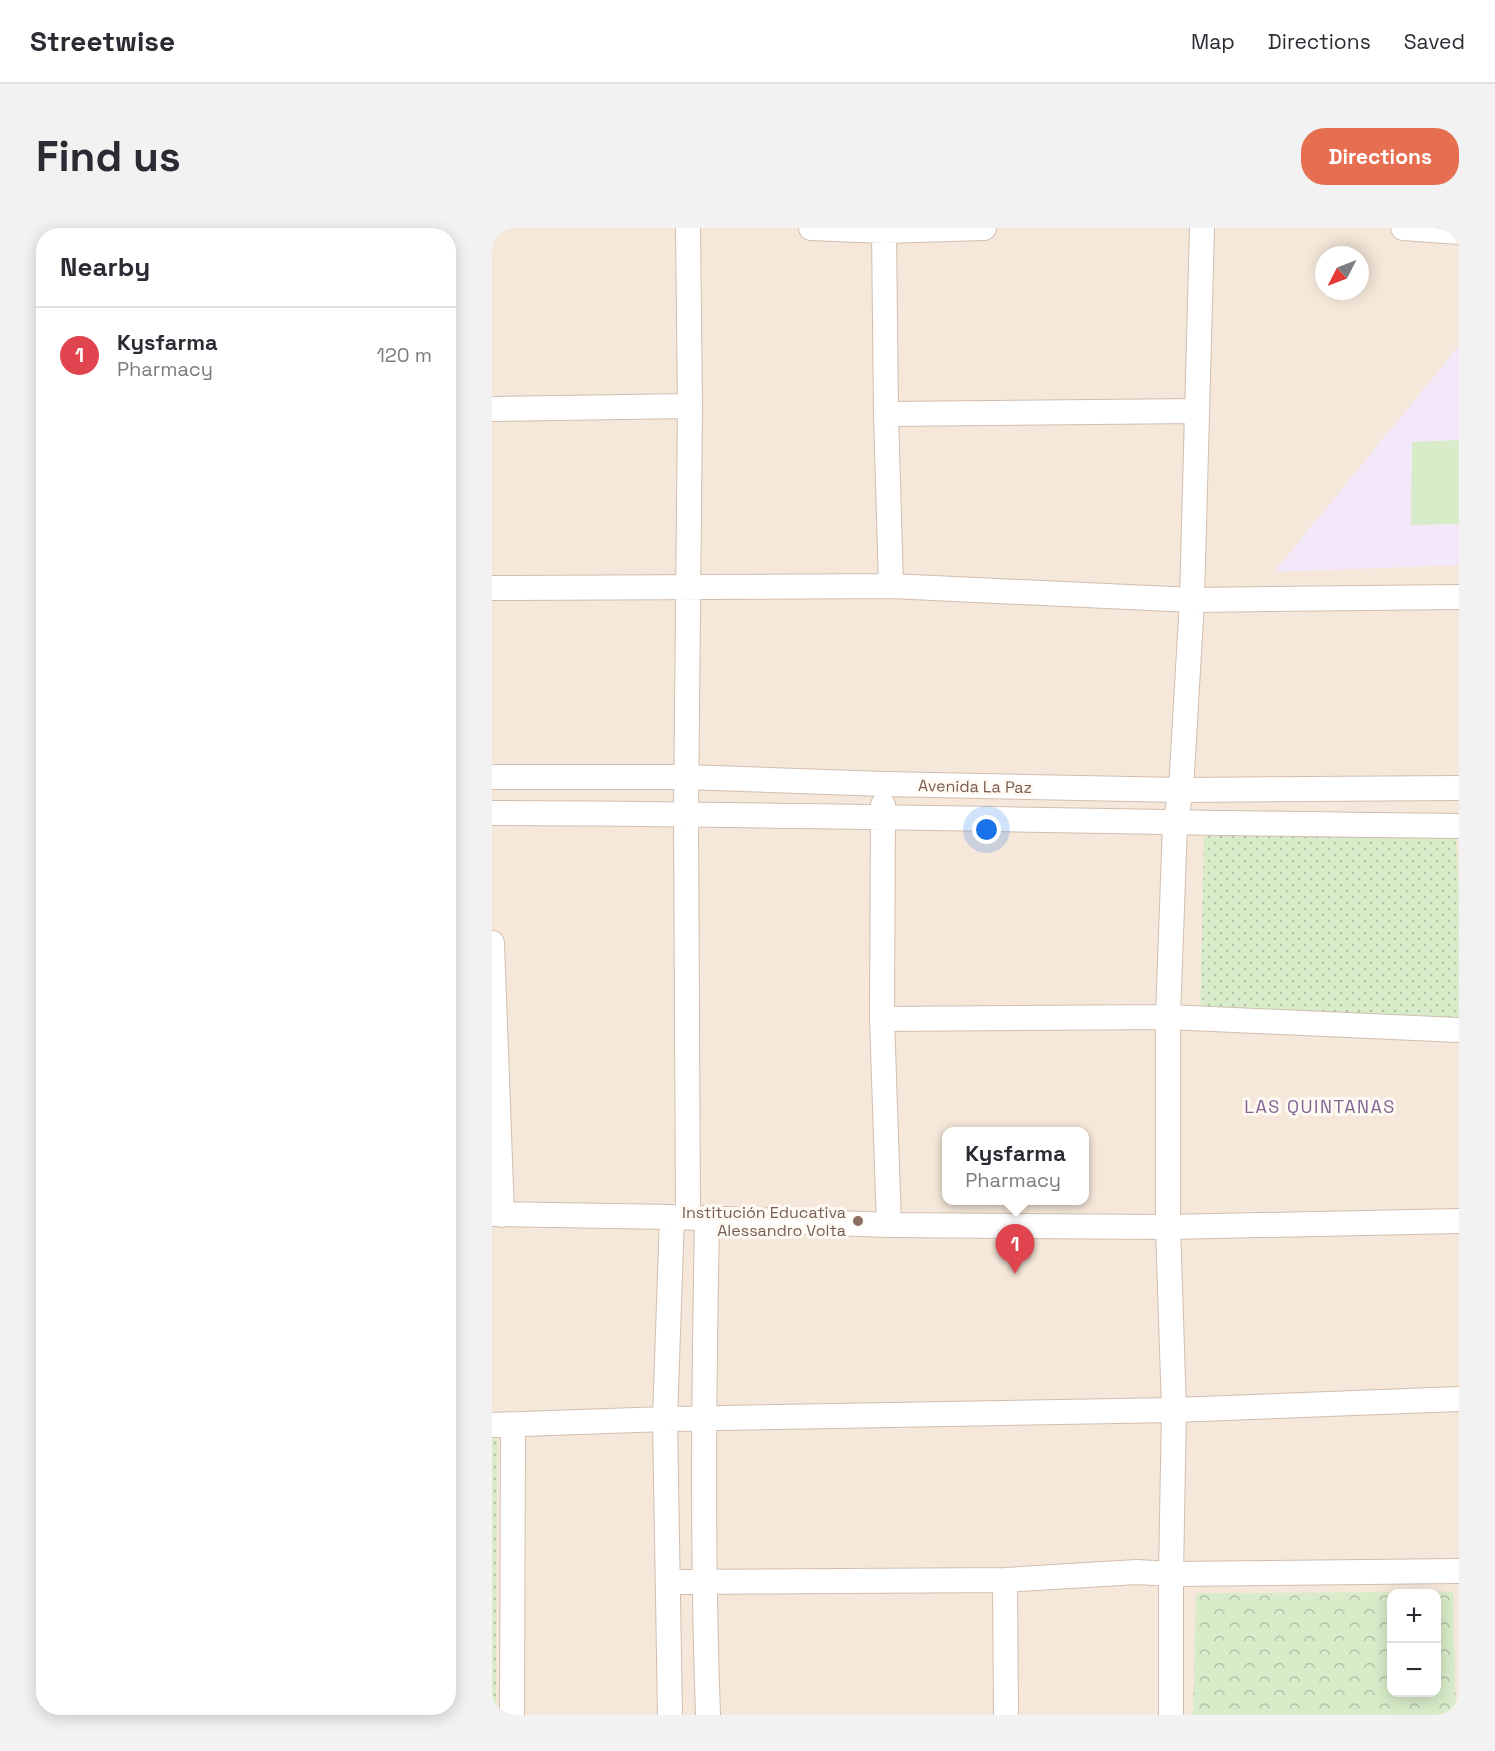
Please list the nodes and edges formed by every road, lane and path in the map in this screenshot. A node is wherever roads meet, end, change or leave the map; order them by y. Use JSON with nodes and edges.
{"nodes":[{"id":1,"x":688,"y":228,"type":"edge"},
{"id":2,"x":811,"y":228,"type":"edge"},
{"id":3,"x":984,"y":228,"type":"edge"},
{"id":4,"x":1202,"y":228,"type":"edge"},
{"id":5,"x":1403,"y":228,"type":"edge"},
{"id":6,"x":884,"y":229,"type":"edge"},
{"id":7,"x":1459,"y":232,"type":"edge"},
{"id":8,"x":690,"y":406,"type":"junction"},
{"id":9,"x":492,"y":409,"type":"edge"},
{"id":10,"x":1197,"y":411,"type":"junction"},
{"id":11,"x":886,"y":414,"type":"junction"},
{"id":12,"x":891,"y":586,"type":"junction"},
{"id":13,"x":687,"y":587,"type":"junction"},
{"id":14,"x":492,"y":588,"type":"edge"},
{"id":15,"x":1459,"y":597,"type":"edge"},
{"id":16,"x":1192,"y":600,"type":"junction"},
{"id":17,"x":492,"y":777,"type":"edge"},
{"id":18,"x":686,"y":777,"type":"junction"},
{"id":19,"x":884,"y":784,"type":"junction"},
{"id":20,"x":1459,"y":788,"type":"edge"},
{"id":21,"x":1181,"y":790,"type":"junction"},
{"id":22,"x":492,"y":813,"type":"edge"},
{"id":23,"x":686,"y":814,"type":"junction"},
{"id":24,"x":883,"y":819,"type":"junction"},
{"id":25,"x":1175,"y":824,"type":"junction"},
{"id":26,"x":1459,"y":826,"type":"edge"},
{"id":27,"x":492,"y":943,"type":"edge"},
{"id":28,"x":1168,"y":1017,"type":"junction"},
{"id":29,"x":882,"y":1019,"type":"junction"},
{"id":30,"x":1459,"y":1030,"type":"edge"},
{"id":31,"x":497,"y":1214,"type":"edge"},
{"id":32,"x":689,"y":1218,"type":"junction"},
{"id":33,"x":1459,"y":1221,"type":"edge"},
{"id":34,"x":889,"y":1225,"type":"junction"},
{"id":35,"x":1168,"y":1227,"type":"junction"},
{"id":36,"x":1459,"y":1399,"type":"edge"},
{"id":37,"x":1174,"y":1410,"type":"junction"},
{"id":38,"x":703,"y":1418,"type":"junction"},
{"id":39,"x":665,"y":1419,"type":"junction"},
{"id":40,"x":502,"y":1425,"type":"edge"},
{"id":41,"x":1459,"y":1571,"type":"edge"},
{"id":42,"x":1171,"y":1574,"type":"junction"},
{"id":43,"x":1005,"y":1580,"type":"junction"},
{"id":44,"x":703,"y":1581,"type":"junction"},
{"id":45,"x":669,"y":1582,"type":"junction"},
{"id":46,"x":512,"y":1715,"type":"edge"},
{"id":47,"x":670,"y":1715,"type":"edge"},
{"id":48,"x":708,"y":1715,"type":"edge"},
{"id":49,"x":1006,"y":1715,"type":"edge"},
{"id":50,"x":1171,"y":1715,"type":"edge"}],
"edges":[{"from":1,"to":8,"type":"street"},
{"from":2,"to":6,"type":"street"},
{"from":3,"to":6,"type":"street"},
{"from":4,"to":10,"type":"street"},
{"from":5,"to":7,"type":"street"},
{"from":6,"to":11,"type":"street"},
{"from":8,"to":9,"type":"street"},
{"from":8,"to":13,"type":"street"},
{"from":10,"to":11,"type":"street"},
{"from":10,"to":16,"type":"street"},
{"from":11,"to":12,"type":"street"},
{"from":12,"to":13,"type":"street"},
{"from":12,"to":16,"type":"street"},
{"from":13,"to":14,"type":"street"},
{"from":13,"to":18,"type":"street"},
{"from":15,"to":16,"type":"street"},
{"from":16,"to":21,"type":"street"},
{"from":17,"to":18,"type":"street","name":"Avenida La Paz"},
{"from":18,"to":19,"type":"street","name":"Avenida La Paz"},
{"from":18,"to":23,"type":"street"},
{"from":19,"to":21,"type":"street","name":"Avenida La Paz"},
{"from":19,"to":24,"type":"street"},
{"from":20,"to":21,"type":"street","name":"Avenida La Paz"},
{"from":21,"to":25,"type":"street"},
{"from":22,"to":23,"type":"street"},
{"from":23,"to":24,"type":"street"},
{"from":23,"to":32,"type":"street"},
{"from":24,"to":25,"type":"street"},
{"from":24,"to":29,"type":"street"},
{"from":25,"to":26,"type":"street"},
{"from":25,"to":28,"type":"street"},
{"from":27,"to":31,"type":"street"},
{"from":28,"to":29,"type":"street"},
{"from":28,"to":30,"type":"street"},
{"from":28,"to":35,"type":"street"},
{"from":29,"to":34,"type":"street"},
{"from":31,"to":32,"type":"street"},
{"from":32,"to":34,"type":"street"},
{"from":32,"to":38,"type":"street"},
{"from":32,"to":39,"type":"street"},
{"from":33,"to":35,"type":"street"},
{"from":34,"to":35,"type":"street"},
{"from":35,"to":37,"type":"street"},
{"from":36,"to":37,"type":"street"},
{"from":37,"to":38,"type":"street"},
{"from":37,"to":42,"type":"street"},
{"from":38,"to":39,"type":"street"},
{"from":38,"to":44,"type":"street"},
{"from":39,"to":40,"type":"street"},
{"from":39,"to":45,"type":"street"},
{"from":40,"to":46,"type":"street"},
{"from":41,"to":42,"type":"street"},
{"from":42,"to":43,"type":"street"},
{"from":42,"to":50,"type":"street"},
{"from":43,"to":44,"type":"street"},
{"from":43,"to":49,"type":"street"},
{"from":44,"to":45,"type":"street"},
{"from":44,"to":48,"type":"street"},
{"from":45,"to":47,"type":"street"}]}
